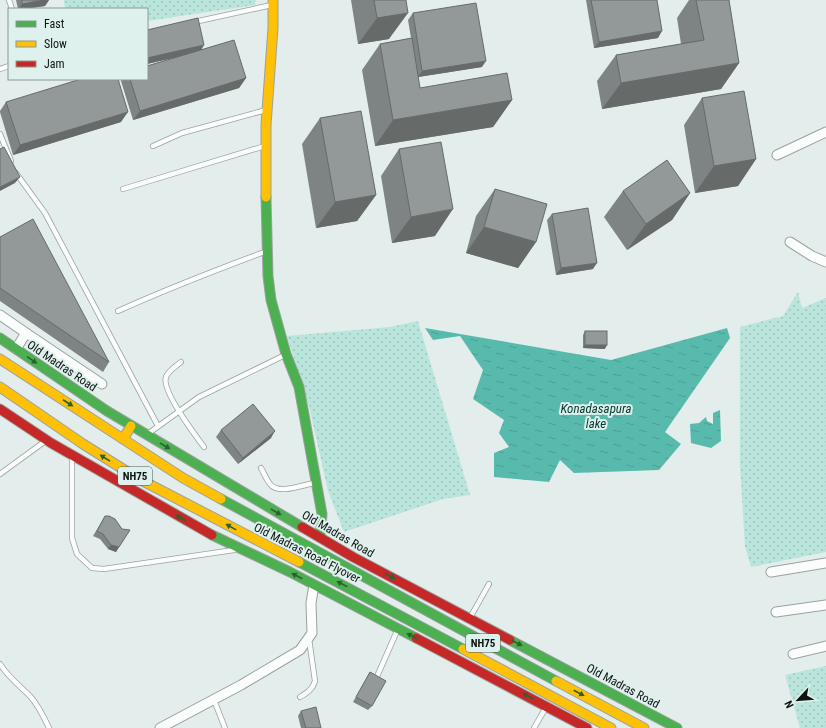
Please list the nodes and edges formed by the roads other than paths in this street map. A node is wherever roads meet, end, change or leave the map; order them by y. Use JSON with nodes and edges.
{"nodes":[{"id":1,"x":273,"y":2,"type":"edge"},
{"id":2,"x":185,"y":24,"type":"edge"},
{"id":3,"x":267,"y":110,"type":"junction"},
{"id":4,"x":826,"y":132,"type":"edge"},
{"id":5,"x":0,"y":134,"type":"edge"},
{"id":6,"x":154,"y":146,"type":"dead end"},
{"id":7,"x":266,"y":146,"type":"junction"},
{"id":8,"x":777,"y":155,"type":"dead end"},
{"id":9,"x":123,"y":189,"type":"dead end"},
{"id":10,"x":790,"y":242,"type":"dead end"},
{"id":11,"x":268,"y":251,"type":"junction"},
{"id":12,"x":826,"y":262,"type":"edge"},
{"id":13,"x":118,"y":311,"type":"dead end"},
{"id":14,"x":0,"y":315,"type":"edge"},
{"id":15,"x":26,"y":333,"type":"junction"},
{"id":16,"x":0,"y":338,"type":"edge"},
{"id":17,"x":16,"y":349,"type":"junction"},
{"id":18,"x":286,"y":354,"type":"junction"},
{"id":19,"x":0,"y":359,"type":"edge"},
{"id":20,"x":182,"y":362,"type":"dead end"},
{"id":21,"x":102,"y":384,"type":"dead end"},
{"id":22,"x":0,"y":387,"type":"edge"},
{"id":23,"x":0,"y":409,"type":"edge"},
{"id":24,"x":178,"y":411,"type":"junction"},
{"id":25,"x":131,"y":426,"type":"junction"},
{"id":26,"x":158,"y":426,"type":"junction"},
{"id":27,"x":146,"y":435,"type":"junction"},
{"id":28,"x":123,"y":439,"type":"junction"},
{"id":29,"x":46,"y":440,"type":"junction"},
{"id":30,"x":204,"y":447,"type":"dead end"},
{"id":31,"x":72,"y":456,"type":"junction"},
{"id":32,"x":260,"y":468,"type":"dead end"},
{"id":33,"x":0,"y":474,"type":"edge"},
{"id":34,"x":317,"y":482,"type":"junction"},
{"id":35,"x":320,"y":537,"type":"junction"},
{"id":36,"x":241,"y":549,"type":"junction"},
{"id":37,"x":826,"y":563,"type":"edge"},
{"id":38,"x":771,"y":572,"type":"dead end"},
{"id":39,"x":488,"y":584,"type":"dead end"},
{"id":40,"x":314,"y":585,"type":"junction"},
{"id":41,"x":826,"y":605,"type":"edge"},
{"id":42,"x":776,"y":612,"type":"dead end"},
{"id":43,"x":470,"y":618,"type":"junction"},
{"id":44,"x":398,"y":628,"type":"junction"},
{"id":45,"x":309,"y":637,"type":"junction"},
{"id":46,"x":826,"y":646,"type":"edge"},
{"id":47,"x":793,"y":654,"type":"dead end"},
{"id":48,"x":0,"y":664,"type":"edge"},
{"id":49,"x":375,"y":681,"type":"edge"},
{"id":50,"x":300,"y":698,"type":"dead end"},
{"id":51,"x":214,"y":700,"type":"junction"},
{"id":52,"x":546,"y":707,"type":"junction"},
{"id":53,"x":50,"y":728,"type":"edge"},
{"id":54,"x":160,"y":728,"type":"edge"},
{"id":55,"x":225,"y":728,"type":"edge"},
{"id":56,"x":534,"y":728,"type":"edge"},
{"id":57,"x":587,"y":728,"type":"edge"},
{"id":58,"x":611,"y":728,"type":"edge"},
{"id":59,"x":644,"y":728,"type":"edge"},
{"id":60,"x":677,"y":728,"type":"edge"}],
"edges":[{"from":1,"to":2,"type":"lane"},
{"from":1,"to":3,"type":"main road"},
{"from":3,"to":6,"type":"lane"},
{"from":3,"to":7,"type":"main road"},
{"from":4,"to":8,"type":"street"},
{"from":5,"to":26,"type":"lane"},
{"from":7,"to":9,"type":"lane"},
{"from":7,"to":11,"type":"main road"},
{"from":10,"to":12,"type":"street"},
{"from":11,"to":13,"type":"lane"},
{"from":11,"to":18,"type":"main road"},
{"from":14,"to":15,"type":"street"},
{"from":15,"to":17,"type":"street"},
{"from":15,"to":21,"type":"street"},
{"from":16,"to":17,"type":"main road","name":"Old Madras Road"},
{"from":17,"to":25,"type":"main road","name":"Old Madras Road","one_way":true},
{"from":18,"to":24,"type":"lane"},
{"from":18,"to":34,"type":"main road"},
{"from":19,"to":28,"type":"main road","number":"NH75","one_way":true},
{"from":20,"to":24,"type":"lane"},
{"from":58,"to":22,"type":"main road","name":"Old Madras Road Flyover","number":"NH75","one_way":true},
{"from":23,"to":29,"type":"main road"},
{"from":24,"to":26,"type":"lane"},
{"from":24,"to":30,"type":"lane"},
{"from":25,"to":27,"type":"main road","name":"Old Madras Road"},
{"from":25,"to":28,"type":"main road"},
{"from":26,"to":27,"type":"lane"},
{"from":27,"to":35,"type":"main road","name":"Old Madras Road","one_way":true},
{"from":28,"to":59,"type":"main road","name":"Old Madras Road Flyover","number":"NH75","one_way":true},
{"from":29,"to":31,"type":"main road"},
{"from":29,"to":33,"type":"lane"},
{"from":36,"to":31,"type":"main road","one_way":true},
{"from":31,"to":36,"type":"lane"},
{"from":32,"to":34,"type":"lane"},
{"from":34,"to":35,"type":"main road"},
{"from":35,"to":43,"type":"main road","name":"Old Madras Road","one_way":true},
{"from":40,"to":36,"type":"main road","one_way":true},
{"from":37,"to":38,"type":"street"},
{"from":39,"to":43,"type":"lane"},
{"from":40,"to":44,"type":"main road"},
{"from":40,"to":45,"type":"street"},
{"from":41,"to":42,"type":"street"},
{"from":43,"to":60,"type":"main road","name":"Old Madras Road","one_way":true},
{"from":44,"to":49,"type":"lane"},
{"from":52,"to":44,"type":"main road","one_way":true},
{"from":45,"to":50,"type":"lane"},
{"from":45,"to":51,"type":"street"},
{"from":46,"to":47,"type":"street"},
{"from":48,"to":53,"type":"lane"},
{"from":51,"to":54,"type":"street"},
{"from":51,"to":55,"type":"lane"},
{"from":52,"to":56,"type":"lane"},
{"from":52,"to":57,"type":"main road"}]}
